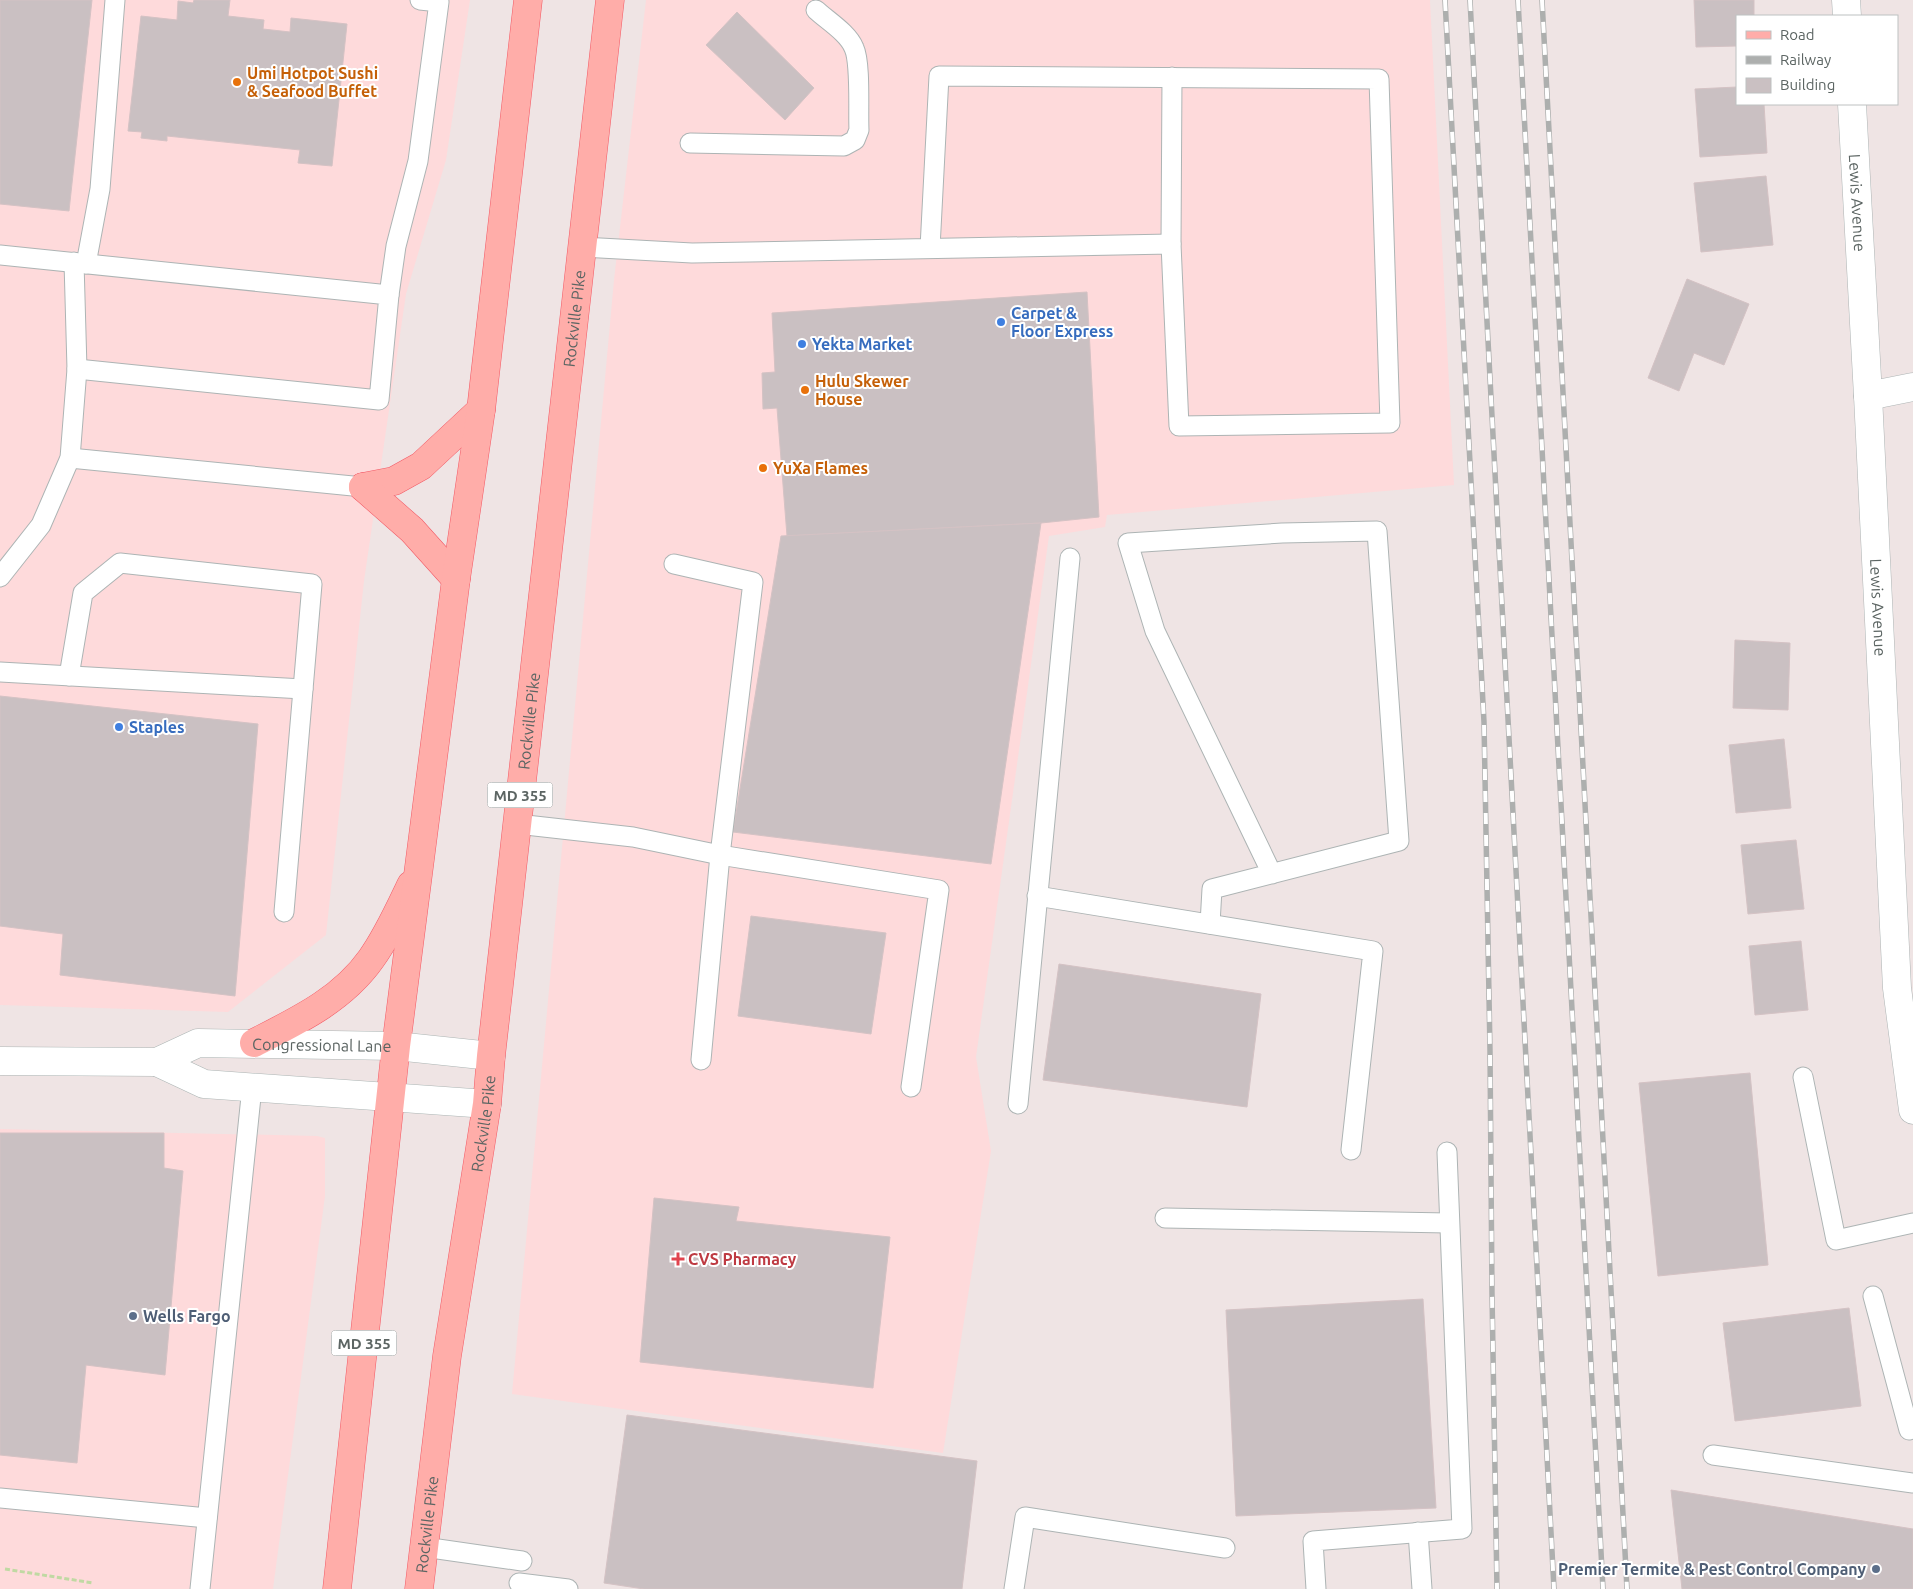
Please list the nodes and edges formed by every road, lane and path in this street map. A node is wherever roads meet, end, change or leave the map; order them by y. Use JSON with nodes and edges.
{"nodes":[{"id":1,"x":115,"y":0,"type":"edge"},
{"id":2,"x":420,"y":0,"type":"edge"},
{"id":3,"x":528,"y":0,"type":"edge"},
{"id":4,"x":610,"y":0,"type":"edge"},
{"id":5,"x":1846,"y":0,"type":"edge"},
{"id":6,"x":439,"y":1,"type":"edge"},
{"id":7,"x":816,"y":10,"type":"dead end"},
{"id":8,"x":1847,"y":15,"type":"edge"},
{"id":9,"x":1172,"y":77,"type":"junction"},
{"id":10,"x":1852,"y":105,"type":"edge"},
{"id":11,"x":690,"y":143,"type":"dead end"},
{"id":12,"x":1171,"y":244,"type":"junction"},
{"id":13,"x":582,"y":247,"type":"junction"},
{"id":14,"x":930,"y":248,"type":"junction"},
{"id":15,"x":0,"y":255,"type":"edge"},
{"id":16,"x":80,"y":263,"type":"junction"},
{"id":17,"x":389,"y":295,"type":"junction"},
{"id":18,"x":77,"y":369,"type":"junction"},
{"id":19,"x":1913,"y":387,"type":"edge"},
{"id":20,"x":1868,"y":396,"type":"junction"},
{"id":21,"x":481,"y":410,"type":"junction"},
{"id":22,"x":70,"y":458,"type":"junction"},
{"id":23,"x":363,"y":487,"type":"junction"},
{"id":24,"x":1070,"y":558,"type":"dead end"},
{"id":25,"x":674,"y":564,"type":"dead end"},
{"id":26,"x":0,"y":577,"type":"edge"},
{"id":27,"x":456,"y":579,"type":"junction"},
{"id":28,"x":0,"y":672,"type":"edge"},
{"id":29,"x":69,"y":676,"type":"junction"},
{"id":30,"x":303,"y":689,"type":"junction"},
{"id":31,"x":517,"y":824,"type":"junction"},
{"id":32,"x":720,"y":855,"type":"junction"},
{"id":33,"x":420,"y":868,"type":"junction"},
{"id":34,"x":1272,"y":874,"type":"junction"},
{"id":35,"x":1037,"y":896,"type":"junction"},
{"id":36,"x":284,"y":912,"type":"dead end"},
{"id":37,"x":1210,"y":924,"type":"junction"},
{"id":38,"x":254,"y":1043,"type":"junction"},
{"id":39,"x":396,"y":1046,"type":"junction"},
{"id":40,"x":491,"y":1056,"type":"junction"},
{"id":41,"x":701,"y":1060,"type":"dead end"},
{"id":42,"x":0,"y":1061,"type":"edge"},
{"id":43,"x":156,"y":1062,"type":"junction"},
{"id":44,"x":1803,"y":1077,"type":"dead end"},
{"id":45,"x":252,"y":1087,"type":"junction"},
{"id":46,"x":911,"y":1087,"type":"dead end"},
{"id":47,"x":391,"y":1097,"type":"junction"},
{"id":48,"x":487,"y":1104,"type":"junction"},
{"id":49,"x":1018,"y":1104,"type":"dead end"},
{"id":50,"x":1913,"y":1110,"type":"edge"},
{"id":51,"x":1351,"y":1150,"type":"dead end"},
{"id":52,"x":1447,"y":1152,"type":"dead end"},
{"id":53,"x":1165,"y":1218,"type":"dead end"},
{"id":54,"x":1913,"y":1222,"type":"edge"},
{"id":55,"x":1448,"y":1223,"type":"junction"},
{"id":56,"x":1873,"y":1296,"type":"dead end"},
{"id":57,"x":1912,"y":1435,"type":"edge"},
{"id":58,"x":1713,"y":1455,"type":"dead end"},
{"id":59,"x":1913,"y":1483,"type":"edge"},
{"id":60,"x":0,"y":1498,"type":"edge"},
{"id":61,"x":207,"y":1518,"type":"junction"},
{"id":62,"x":1418,"y":1532,"type":"junction"},
{"id":63,"x":424,"y":1547,"type":"junction"},
{"id":64,"x":1225,"y":1548,"type":"dead end"},
{"id":65,"x":522,"y":1561,"type":"dead end"},
{"id":66,"x":5,"y":1569,"type":"dead end"},
{"id":67,"x":519,"y":1582,"type":"dead end"},
{"id":68,"x":93,"y":1583,"type":"dead end"},
{"id":69,"x":200,"y":1589,"type":"edge"},
{"id":70,"x":338,"y":1589,"type":"edge"},
{"id":71,"x":419,"y":1589,"type":"edge"},
{"id":72,"x":568,"y":1589,"type":"edge"},
{"id":73,"x":1014,"y":1589,"type":"edge"},
{"id":74,"x":1316,"y":1589,"type":"edge"},
{"id":75,"x":1422,"y":1589,"type":"edge"}],
"edges":[{"from":1,"to":16,"type":"lane"},
{"from":2,"to":6,"type":"lane"},
{"from":3,"to":21,"type":"main road","number":"MD 355"},
{"from":4,"to":13,"type":"main road","name":"Rockville Pike","number":"MD 355"},
{"from":5,"to":8,"type":"street"},
{"from":6,"to":17,"type":"lane"},
{"from":7,"to":11,"type":"lane"},
{"from":9,"to":12,"type":"lane"},
{"from":9,"to":12,"type":"lane"},
{"from":9,"to":14,"type":"lane"},
{"from":10,"to":20,"type":"street","name":"Lewis Avenue"},
{"from":12,"to":14,"type":"lane"},
{"from":13,"to":14,"type":"lane"},
{"from":13,"to":31,"type":"main road","name":"Rockville Pike","number":"MD 355"},
{"from":15,"to":16,"type":"lane"},
{"from":16,"to":17,"type":"lane"},
{"from":16,"to":18,"type":"lane"},
{"from":17,"to":18,"type":"lane"},
{"from":18,"to":22,"type":"lane"},
{"from":19,"to":20,"type":"street"},
{"from":20,"to":50,"type":"street","name":"Lewis Avenue"},
{"from":21,"to":23,"type":"main road"},
{"from":21,"to":27,"type":"main road","number":"MD 355"},
{"from":22,"to":23,"type":"lane"},
{"from":22,"to":26,"type":"lane"},
{"from":23,"to":27,"type":"main road"},
{"from":24,"to":35,"type":"lane"},
{"from":25,"to":32,"type":"lane"},
{"from":27,"to":33,"type":"main road","number":"MD 355"},
{"from":28,"to":29,"type":"lane"},
{"from":29,"to":30,"type":"lane"},
{"from":29,"to":30,"type":"lane"},
{"from":30,"to":36,"type":"lane"},
{"from":31,"to":32,"type":"lane"},
{"from":31,"to":40,"type":"main road","name":"Rockville Pike","number":"MD 355"},
{"from":32,"to":41,"type":"lane"},
{"from":32,"to":46,"type":"lane"},
{"from":33,"to":38,"type":"main road"},
{"from":33,"to":39,"type":"main road","number":"MD 355"},
{"from":34,"to":34,"type":"lane"},
{"from":34,"to":37,"type":"lane"},
{"from":35,"to":37,"type":"lane"},
{"from":35,"to":49,"type":"lane"},
{"from":37,"to":51,"type":"lane"},
{"from":38,"to":39,"type":"street","name":"Congressional Lane"},
{"from":38,"to":43,"type":"street","name":"Congressional Lane"},
{"from":39,"to":40,"type":"street","name":"Congressional Lane"},
{"from":39,"to":47,"type":"main road","number":"MD 355"},
{"from":40,"to":48,"type":"main road","name":"Rockville Pike","number":"MD 355"},
{"from":42,"to":43,"type":"street","name":"Congressional Lane"},
{"from":43,"to":45,"type":"street","name":"Congressional Lane"},
{"from":44,"to":54,"type":"lane"},
{"from":45,"to":47,"type":"street","name":"Congressional Lane"},
{"from":45,"to":61,"type":"lane"},
{"from":47,"to":48,"type":"street","name":"Congressional Lane"},
{"from":47,"to":70,"type":"main road","number":"MD 355"},
{"from":48,"to":63,"type":"main road","name":"Rockville Pike","number":"MD 355"},
{"from":52,"to":55,"type":"lane"},
{"from":53,"to":55,"type":"lane"},
{"from":55,"to":62,"type":"lane"},
{"from":56,"to":57,"type":"lane"},
{"from":58,"to":59,"type":"lane"},
{"from":60,"to":61,"type":"lane"},
{"from":61,"to":69,"type":"lane"},
{"from":62,"to":74,"type":"lane"},
{"from":62,"to":75,"type":"lane"},
{"from":63,"to":65,"type":"lane"},
{"from":63,"to":71,"type":"main road","name":"Rockville Pike","number":"MD 355"},
{"from":64,"to":73,"type":"lane"},
{"from":66,"to":68,"type":"path"},
{"from":67,"to":72,"type":"lane"}]}
